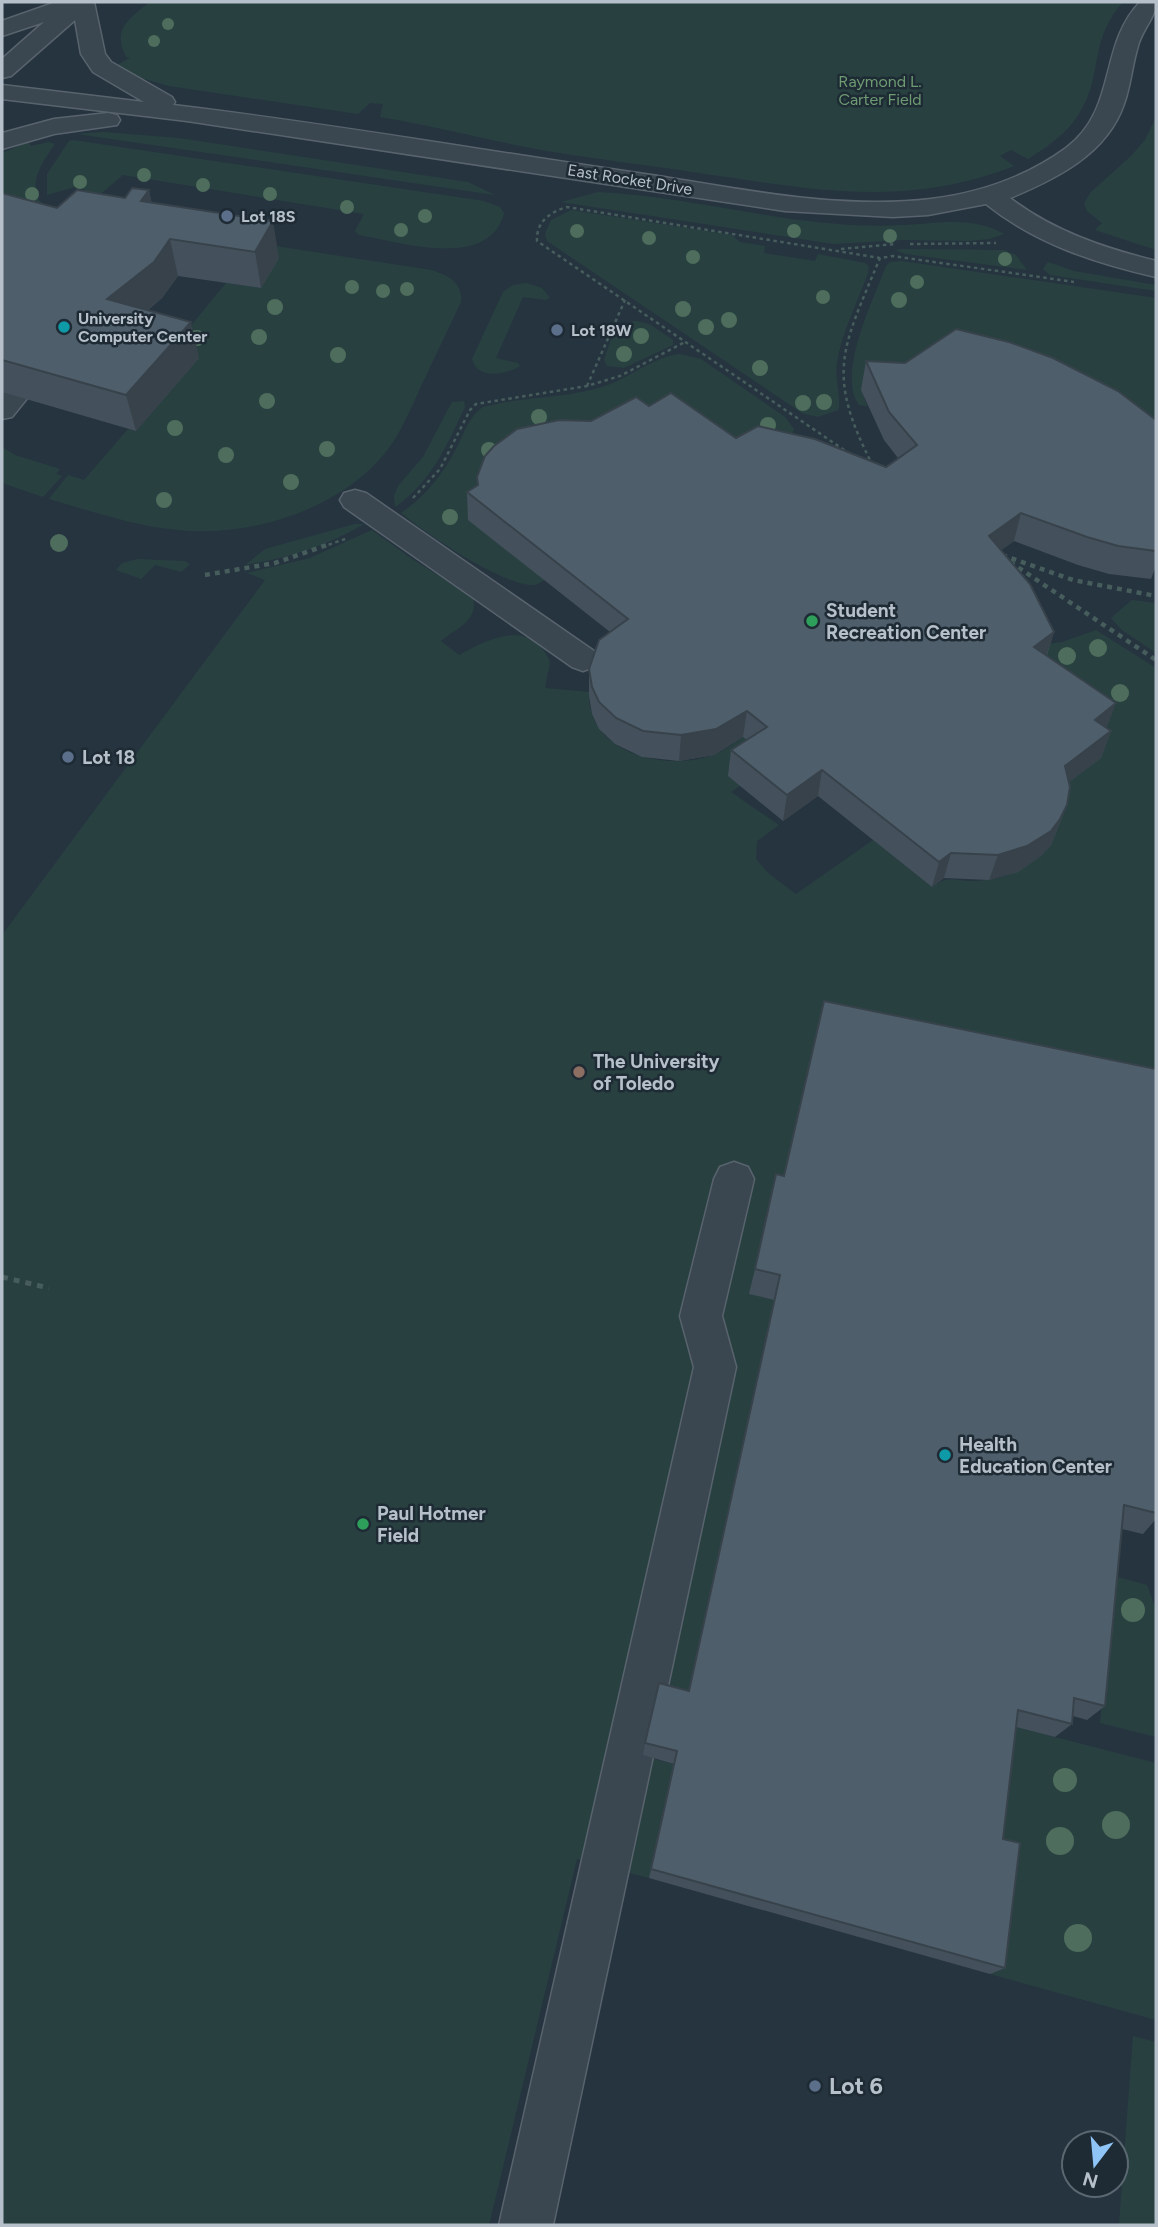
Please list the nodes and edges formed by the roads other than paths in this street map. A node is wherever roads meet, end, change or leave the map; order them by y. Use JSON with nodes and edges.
{"nodes":[{"id":1,"x":81,"y":2,"type":"edge"},
{"id":2,"x":1153,"y":2,"type":"edge"},
{"id":3,"x":2,"y":29,"type":"edge"},
{"id":4,"x":2,"y":71,"type":"edge"},
{"id":5,"x":2,"y":92,"type":"edge"},
{"id":6,"x":187,"y":114,"type":"junction"},
{"id":7,"x":2,"y":142,"type":"edge"},
{"id":8,"x":992,"y":196,"type":"junction"},
{"id":9,"x":1156,"y":269,"type":"edge"},
{"id":10,"x":355,"y":500,"type":"dead end"},
{"id":11,"x":583,"y":659,"type":"dead end"},
{"id":12,"x":734,"y":1180,"type":"dead end"},
{"id":13,"x":526,"y":2225,"type":"edge"}],
"edges":[{"from":1,"to":3,"type":"street"},
{"from":1,"to":4,"type":"street"},
{"from":1,"to":6,"type":"street"},
{"from":2,"to":8,"type":"street","name":"East Rocket Drive"},
{"from":5,"to":6,"type":"street","name":"East Rocket Drive"},
{"from":6,"to":7,"type":"street"},
{"from":6,"to":8,"type":"street","name":"East Rocket Drive"},
{"from":8,"to":9,"type":"street"},
{"from":10,"to":11,"type":"street"},
{"from":12,"to":13,"type":"street"}]}
